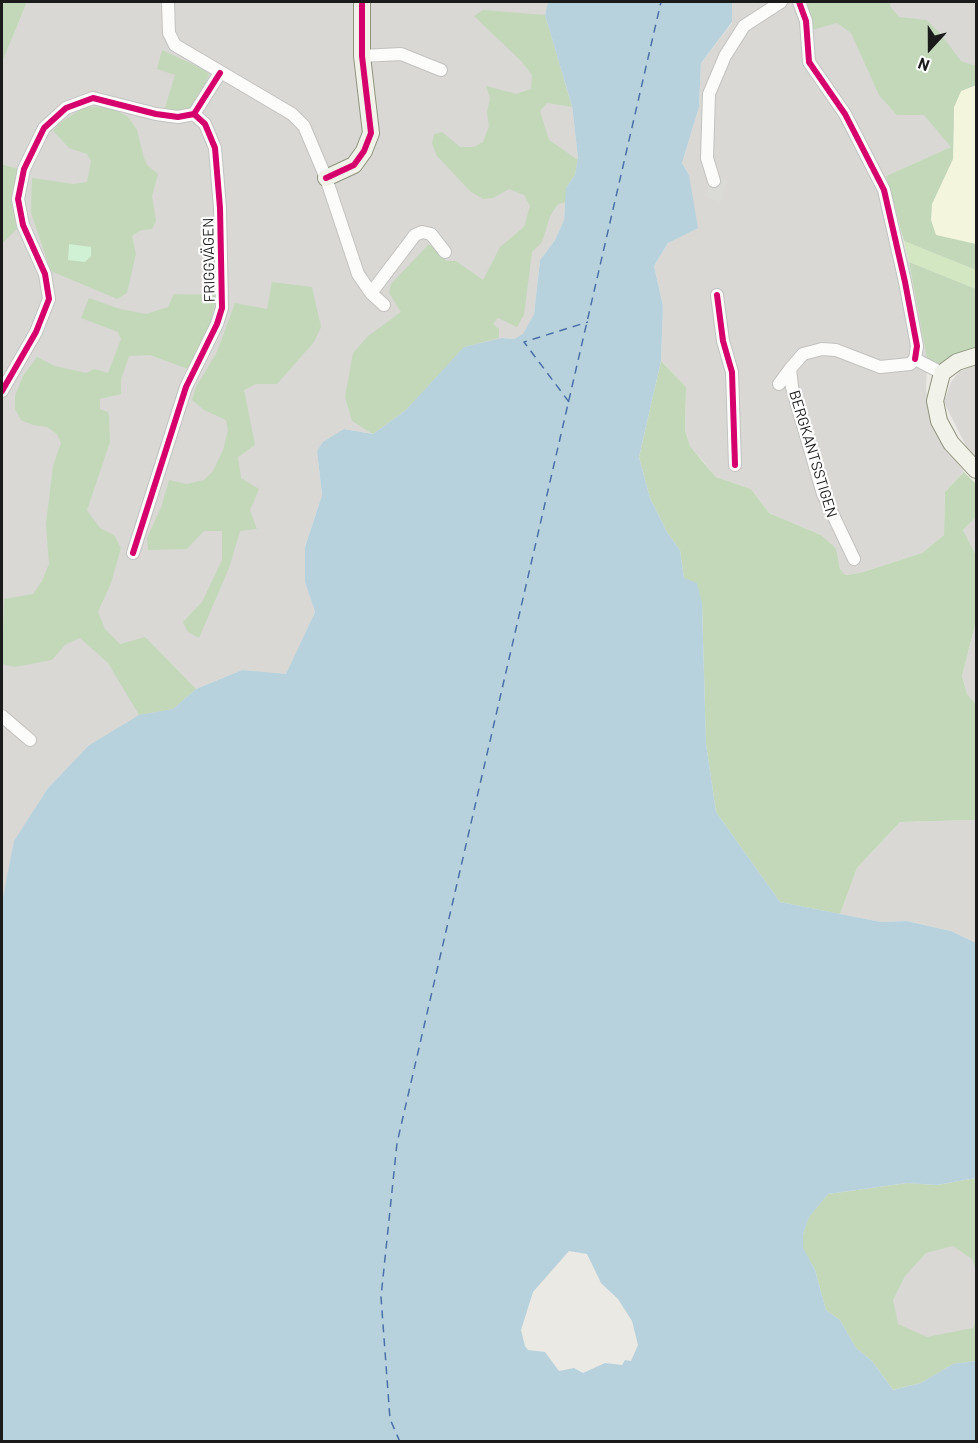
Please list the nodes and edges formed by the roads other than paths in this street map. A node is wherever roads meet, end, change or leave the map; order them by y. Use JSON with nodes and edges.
{"nodes":[{"id":1,"x":168,"y":2,"type":"edge"},
{"id":2,"x":362,"y":2,"type":"edge"},
{"id":3,"x":781,"y":2,"type":"edge"},
{"id":4,"x":799,"y":2,"type":"edge"},
{"id":5,"x":362,"y":56,"type":"junction"},
{"id":6,"x":441,"y":70,"type":"dead end"},
{"id":7,"x":220,"y":72,"type":"junction"},
{"id":8,"x":194,"y":114,"type":"junction"},
{"id":9,"x":326,"y":178,"type":"junction"},
{"id":10,"x":714,"y":181,"type":"dead end"},
{"id":11,"x":445,"y":252,"type":"dead end"},
{"id":12,"x":371,"y":292,"type":"junction"},
{"id":13,"x":717,"y":295,"type":"dead end"},
{"id":14,"x":384,"y":305,"type":"dead end"},
{"id":15,"x":976,"y":356,"type":"edge"},
{"id":16,"x":915,"y":359,"type":"junction"},
{"id":17,"x":790,"y":369,"type":"junction"},
{"id":18,"x":942,"y":373,"type":"junction"},
{"id":19,"x":779,"y":384,"type":"dead end"},
{"id":20,"x":2,"y":391,"type":"edge"},
{"id":21,"x":735,"y":465,"type":"dead end"},
{"id":22,"x":976,"y":470,"type":"edge"},
{"id":23,"x":133,"y":553,"type":"dead end"},
{"id":24,"x":854,"y":559,"type":"dead end"},
{"id":25,"x":2,"y":717,"type":"edge"},
{"id":26,"x":30,"y":740,"type":"dead end"}],
"edges":[{"from":1,"to":7,"type":"street"},
{"from":2,"to":5,"type":"street"},
{"from":3,"to":10,"type":"street"},
{"from":4,"to":16,"type":"street"},
{"from":5,"to":6,"type":"street"},
{"from":5,"to":9,"type":"street"},
{"from":7,"to":8,"type":"street"},
{"from":7,"to":9,"type":"street"},
{"from":8,"to":20,"type":"street"},
{"from":8,"to":23,"type":"street","name":"FRIGGVÄGEN"},
{"from":9,"to":12,"type":"street"},
{"from":11,"to":12,"type":"street"},
{"from":12,"to":14,"type":"street"},
{"from":13,"to":21,"type":"street"},
{"from":15,"to":18,"type":"street"},
{"from":16,"to":17,"type":"street","name":"BERGKANTSSTIGEN"},
{"from":16,"to":18,"type":"street"},
{"from":17,"to":19,"type":"street"},
{"from":17,"to":24,"type":"street","name":"BERGKANTSSTIGEN"},
{"from":18,"to":22,"type":"street"},
{"from":25,"to":26,"type":"street"}]}
